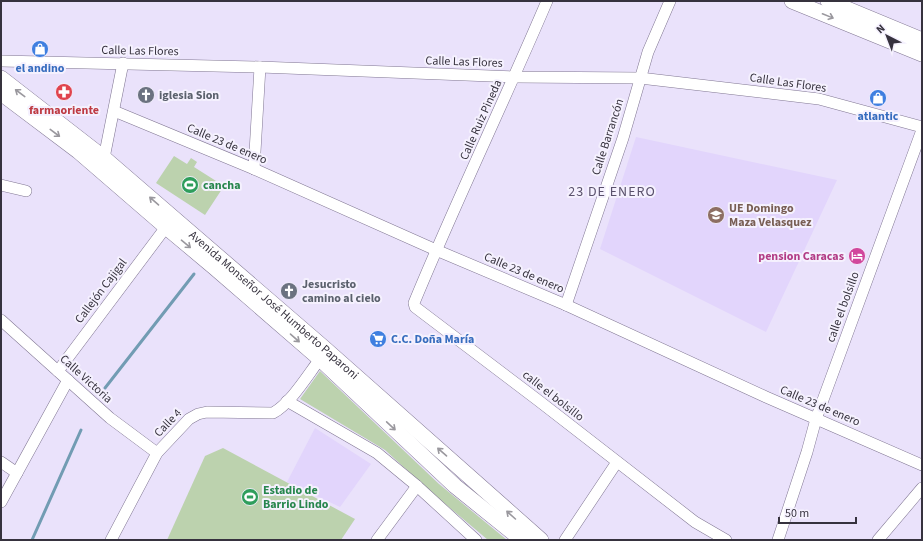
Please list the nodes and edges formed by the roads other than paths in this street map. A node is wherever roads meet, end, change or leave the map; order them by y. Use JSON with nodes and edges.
{"nodes":[{"id":1,"x":547,"y":1,"type":"edge"},
{"id":2,"x":670,"y":1,"type":"edge"},
{"id":3,"x":792,"y":1,"type":"edge"},
{"id":4,"x":828,"y":1,"type":"edge"},
{"id":5,"x":922,"y":40,"type":"edge"},
{"id":6,"x":922,"y":54,"type":"edge"},
{"id":7,"x":1,"y":61,"type":"edge"},
{"id":8,"x":123,"y":63,"type":"junction"},
{"id":9,"x":260,"y":67,"type":"junction"},
{"id":10,"x":514,"y":77,"type":"junction"},
{"id":11,"x":1,"y":78,"type":"edge"},
{"id":12,"x":640,"y":78,"type":"junction"},
{"id":13,"x":1,"y":93,"type":"edge"},
{"id":14,"x":114,"y":111,"type":"junction"},
{"id":15,"x":922,"y":127,"type":"edge"},
{"id":16,"x":922,"y":130,"type":"edge"},
{"id":17,"x":104,"y":158,"type":"junction"},
{"id":18,"x":254,"y":169,"type":"junction"},
{"id":19,"x":1,"y":185,"type":"edge"},
{"id":20,"x":26,"y":191,"type":"dead end"},
{"id":21,"x":166,"y":227,"type":"junction"},
{"id":22,"x":436,"y":250,"type":"junction"},
{"id":23,"x":566,"y":305,"type":"junction"},
{"id":24,"x":1,"y":320,"type":"edge"},
{"id":25,"x":320,"y":359,"type":"junction"},
{"id":26,"x":58,"y":371,"type":"junction"},
{"id":27,"x":68,"y":380,"type":"junction"},
{"id":28,"x":287,"y":401,"type":"junction"},
{"id":29,"x":816,"y":419,"type":"junction"},
{"id":30,"x":157,"y":453,"type":"junction"},
{"id":31,"x":1,"y":462,"type":"edge"},
{"id":32,"x":617,"y":462,"type":"junction"},
{"id":33,"x":922,"y":465,"type":"edge"},
{"id":34,"x":17,"y":473,"type":"junction"},
{"id":35,"x":417,"y":486,"type":"junction"},
{"id":36,"x":922,"y":488,"type":"edge"},
{"id":37,"x":1,"y":502,"type":"edge"},
{"id":38,"x":111,"y":540,"type":"edge"},
{"id":39,"x":377,"y":540,"type":"edge"},
{"id":40,"x":475,"y":540,"type":"edge"},
{"id":41,"x":522,"y":540,"type":"edge"},
{"id":42,"x":541,"y":540,"type":"edge"},
{"id":43,"x":565,"y":540,"type":"edge"},
{"id":44,"x":726,"y":540,"type":"edge"},
{"id":45,"x":778,"y":540,"type":"edge"},
{"id":46,"x":878,"y":540,"type":"edge"}],
"edges":[{"from":1,"to":10,"type":"street","name":"Calle Ruiz Pineda"},
{"from":2,"to":12,"type":"street","name":"Calle Barrancón"},
{"from":3,"to":6,"type":"street","one_way":true},
{"from":4,"to":5,"type":"street"},
{"from":7,"to":8,"type":"street","name":"Calle Las Flores"},
{"from":8,"to":9,"type":"street","name":"Calle Las Flores"},
{"from":8,"to":14,"type":"street"},
{"from":9,"to":10,"type":"street","name":"Calle Las Flores"},
{"from":9,"to":18,"type":"street"},
{"from":10,"to":12,"type":"street","name":"Calle Las Flores"},
{"from":10,"to":22,"type":"street","name":"Calle Ruiz Pineda"},
{"from":17,"to":11,"type":"street","name":"Avenida Monseñor José Humberto Paparoni","one_way":true},
{"from":12,"to":15,"type":"street","name":"Calle Las Flores"},
{"from":12,"to":23,"type":"street","name":"Calle Barrancón"},
{"from":13,"to":21,"type":"street","name":"Avenida Monseñor José Humberto Paparoni","one_way":true},
{"from":14,"to":17,"type":"street"},
{"from":14,"to":18,"type":"street","name":"Calle 23 de enero"},
{"from":16,"to":29,"type":"street","name":"calle el bolsillo"},
{"from":42,"to":17,"type":"street","name":"Avenida Monseñor José Humberto Paparoni","one_way":true},
{"from":18,"to":22,"type":"street","name":"Calle 23 de enero"},
{"from":19,"to":20,"type":"street"},
{"from":21,"to":25,"type":"street","name":"Avenida Monseñor José Humberto Paparoni","one_way":true},
{"from":21,"to":26,"type":"street","name":"Callejón Cajigal"},
{"from":22,"to":23,"type":"street","name":"Calle 23 de enero"},
{"from":22,"to":32,"type":"street","name":"calle el bolsillo"},
{"from":23,"to":29,"type":"street","name":"Calle 23 de enero"},
{"from":24,"to":26,"type":"street","name":"Calle Victoria"},
{"from":25,"to":28,"type":"street","name":"Calle 4"},
{"from":25,"to":41,"type":"street","name":"Avenida Monseñor José Humberto Paparoni","one_way":true},
{"from":26,"to":27,"type":"street","name":"Calle Victoria"},
{"from":27,"to":30,"type":"street","name":"Calle Victoria"},
{"from":27,"to":34,"type":"street"},
{"from":28,"to":30,"type":"street","name":"Calle 4"},
{"from":28,"to":35,"type":"street"},
{"from":29,"to":33,"type":"street","name":"Calle 23 de enero"},
{"from":29,"to":45,"type":"street","name":"calle el bolsillo"},
{"from":30,"to":38,"type":"street","name":"Calle 4"},
{"from":31,"to":34,"type":"street"},
{"from":32,"to":43,"type":"street"},
{"from":32,"to":44,"type":"street","name":"calle el bolsillo"},
{"from":34,"to":37,"type":"street"},
{"from":35,"to":39,"type":"street"},
{"from":35,"to":40,"type":"street"},
{"from":36,"to":46,"type":"street"}]}
